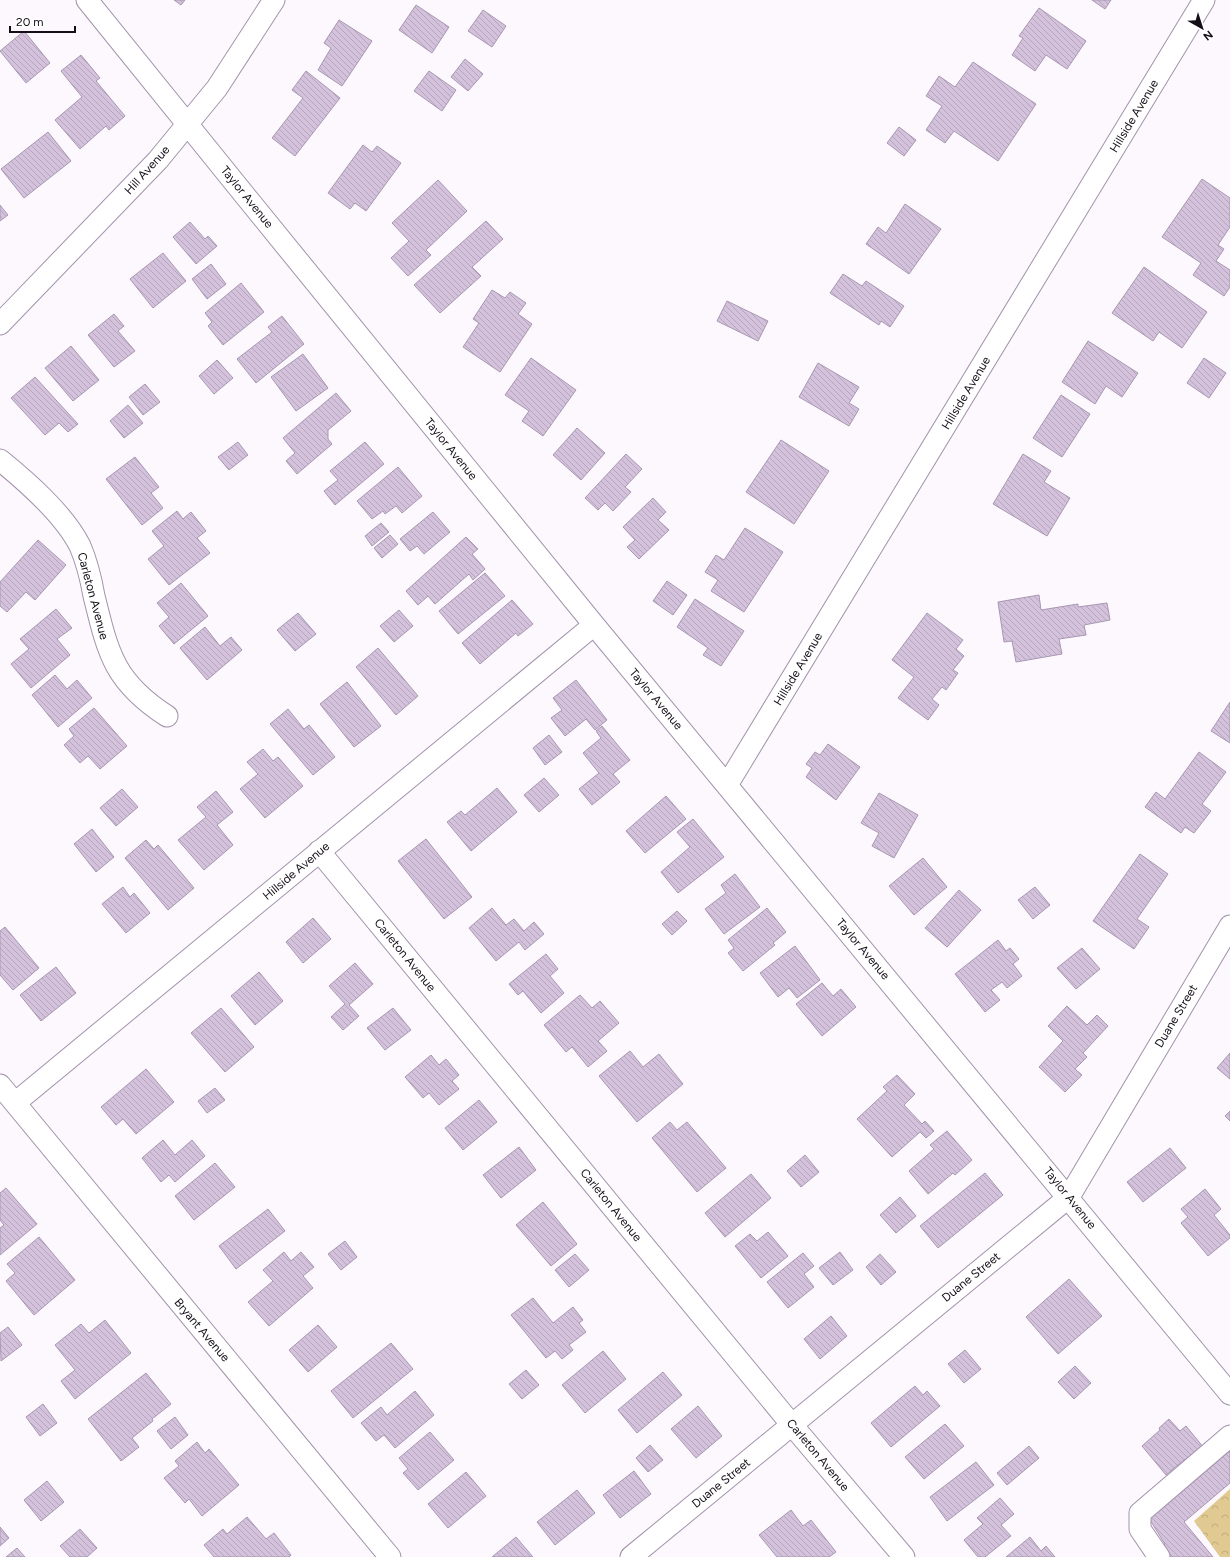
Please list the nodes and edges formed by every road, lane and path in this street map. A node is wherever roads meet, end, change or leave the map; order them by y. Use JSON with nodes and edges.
{"nodes":[{"id":1,"x":87,"y":0,"type":"edge"},
{"id":2,"x":274,"y":0,"type":"edge"},
{"id":3,"x":1204,"y":0,"type":"edge"},
{"id":4,"x":187,"y":124,"type":"junction"},
{"id":5,"x":0,"y":324,"type":"edge"},
{"id":6,"x":0,"y":460,"type":"edge"},
{"id":7,"x":594,"y":625,"type":"junction"},
{"id":8,"x":167,"y":716,"type":"dead end"},
{"id":9,"x":727,"y":785,"type":"junction"},
{"id":10,"x":320,"y":852,"type":"junction"},
{"id":11,"x":1230,"y":926,"type":"edge"},
{"id":12,"x":5,"y":1094,"type":"edge"},
{"id":13,"x":1069,"y":1197,"type":"junction"},
{"id":14,"x":1230,"y":1394,"type":"edge"},
{"id":15,"x":792,"y":1424,"type":"junction"},
{"id":16,"x":1230,"y":1436,"type":"edge"},
{"id":17,"x":390,"y":1557,"type":"edge"},
{"id":18,"x":631,"y":1557,"type":"edge"},
{"id":19,"x":904,"y":1557,"type":"edge"},
{"id":20,"x":1159,"y":1557,"type":"edge"}],
"edges":[{"from":1,"to":4,"type":"street","name":"Taylor Avenue"},
{"from":2,"to":4,"type":"street","name":"Hill Avenue"},
{"from":3,"to":9,"type":"street","name":"Hillside Avenue"},
{"from":4,"to":5,"type":"street","name":"Hill Avenue"},
{"from":4,"to":7,"type":"street","name":"Taylor Avenue"},
{"from":6,"to":8,"type":"street","name":"Carleton Avenue"},
{"from":7,"to":9,"type":"street","name":"Taylor Avenue"},
{"from":7,"to":10,"type":"street","name":"Hillside Avenue"},
{"from":9,"to":13,"type":"street","name":"Taylor Avenue"},
{"from":10,"to":12,"type":"street","name":"Hillside Avenue"},
{"from":10,"to":15,"type":"street","name":"Carleton Avenue"},
{"from":11,"to":13,"type":"street","name":"Duane Street"},
{"from":12,"to":17,"type":"street","name":"Bryant Avenue"},
{"from":13,"to":14,"type":"street","name":"Taylor Avenue"},
{"from":13,"to":15,"type":"street","name":"Duane Street"},
{"from":15,"to":18,"type":"street","name":"Duane Street"},
{"from":15,"to":19,"type":"street","name":"Carleton Avenue"},
{"from":16,"to":20,"type":"street"}]}
